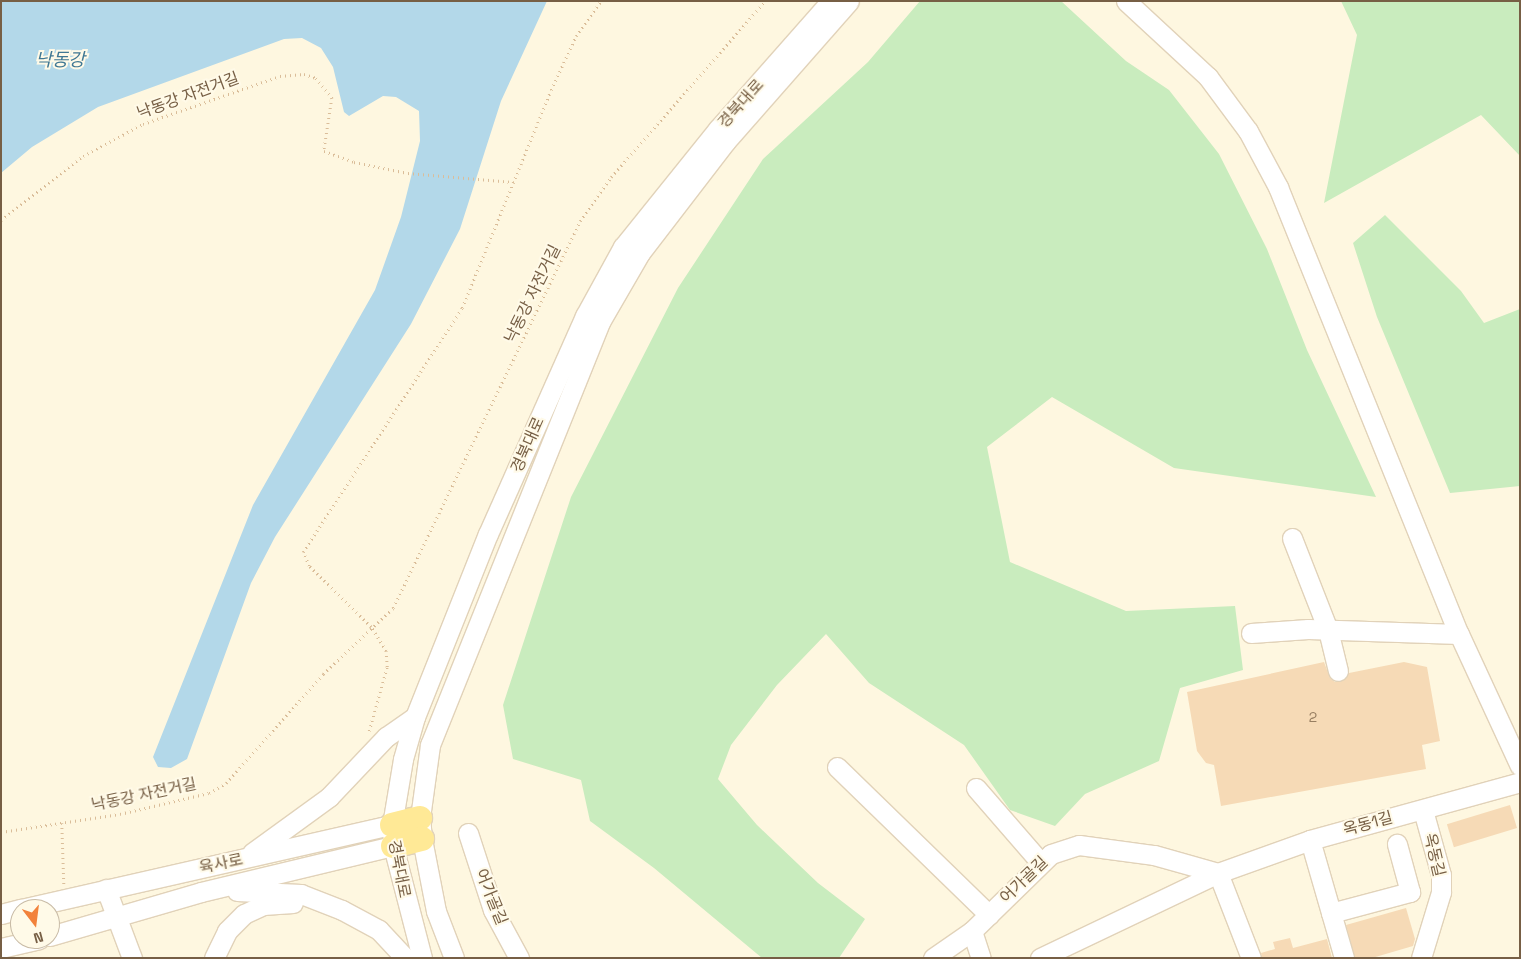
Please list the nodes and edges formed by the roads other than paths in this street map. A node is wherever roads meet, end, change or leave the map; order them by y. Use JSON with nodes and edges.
{"nodes":[{"id":1,"x":832,"y":1,"type":"edge"},
{"id":2,"x":849,"y":1,"type":"edge"},
{"id":3,"x":1126,"y":1,"type":"edge"},
{"id":4,"x":1292,"y":538,"type":"dead end"},
{"id":5,"x":1328,"y":630,"type":"junction"},
{"id":6,"x":1251,"y":633,"type":"dead end"},
{"id":7,"x":1459,"y":634,"type":"junction"},
{"id":8,"x":1338,"y":671,"type":"dead end"},
{"id":9,"x":416,"y":717,"type":"junction"},
{"id":10,"x":1520,"y":766,"type":"edge"},
{"id":11,"x":837,"y":767,"type":"dead end"},
{"id":12,"x":1520,"y":782,"type":"edge"},
{"id":13,"x":976,"y":788,"type":"dead end"},
{"id":14,"x":1423,"y":810,"type":"junction"},
{"id":15,"x":421,"y":828,"type":"junction"},
{"id":16,"x":468,"y":833,"type":"dead end"},
{"id":17,"x":392,"y":835,"type":"junction"},
{"id":18,"x":1310,"y":840,"type":"junction"},
{"id":19,"x":1397,"y":844,"type":"dead end"},
{"id":20,"x":243,"y":859,"type":"junction"},
{"id":21,"x":1041,"y":863,"type":"junction"},
{"id":22,"x":1218,"y":873,"type":"junction"},
{"id":23,"x":106,"y":889,"type":"junction"},
{"id":24,"x":201,"y":892,"type":"junction"},
{"id":25,"x":60,"y":899,"type":"edge"},
{"id":26,"x":342,"y":910,"type":"junction"},
{"id":27,"x":1331,"y":913,"type":"junction"},
{"id":28,"x":989,"y":915,"type":"junction"},
{"id":29,"x":116,"y":920,"type":"junction"},
{"id":30,"x":972,"y":931,"type":"junction"},
{"id":31,"x":60,"y":934,"type":"edge"},
{"id":32,"x":132,"y":958,"type":"edge"},
{"id":33,"x":214,"y":958,"type":"edge"},
{"id":34,"x":405,"y":958,"type":"edge"},
{"id":35,"x":422,"y":958,"type":"edge"},
{"id":36,"x":454,"y":958,"type":"edge"},
{"id":37,"x":519,"y":958,"type":"edge"},
{"id":38,"x":933,"y":958,"type":"edge"},
{"id":39,"x":981,"y":958,"type":"edge"},
{"id":40,"x":1040,"y":958,"type":"edge"},
{"id":41,"x":1251,"y":958,"type":"edge"},
{"id":42,"x":1344,"y":958,"type":"edge"},
{"id":43,"x":1421,"y":958,"type":"edge"}],
"edges":[{"from":1,"to":9,"type":"street","name":"경북대로"},
{"from":2,"to":15,"type":"street","name":"경북대로"},
{"from":3,"to":7,"type":"street"},
{"from":4,"to":5,"type":"street"},
{"from":5,"to":6,"type":"street"},
{"from":5,"to":7,"type":"street"},
{"from":5,"to":8,"type":"street"},
{"from":7,"to":10,"type":"street"},
{"from":9,"to":17,"type":"street","name":"경북대로"},
{"from":9,"to":20,"type":"street"},
{"from":11,"to":28,"type":"street"},
{"from":12,"to":14,"type":"street","name":"옥동1길"},
{"from":13,"to":21,"type":"street"},
{"from":14,"to":18,"type":"street","name":"옥동1길"},
{"from":14,"to":43,"type":"street","name":"옥동길"},
{"from":15,"to":17,"type":"main road","name":"육사로"},
{"from":15,"to":36,"type":"street","name":"경북대로"},
{"from":16,"to":37,"type":"street","name":"어가골길"},
{"from":17,"to":20,"type":"street","name":"육사로"},
{"from":17,"to":24,"type":"street","name":"육사로"},
{"from":17,"to":35,"type":"street","name":"경북대로"},
{"from":18,"to":22,"type":"street","name":"옥동1길"},
{"from":18,"to":27,"type":"street"},
{"from":19,"to":27,"type":"street"},
{"from":20,"to":23,"type":"street","name":"육사로"},
{"from":21,"to":22,"type":"street","name":"어가골길"},
{"from":21,"to":28,"type":"street","name":"어가골길"},
{"from":22,"to":40,"type":"street","name":"옥동1길"},
{"from":22,"to":41,"type":"street"},
{"from":23,"to":25,"type":"street","name":"육사로"},
{"from":23,"to":29,"type":"street"},
{"from":24,"to":26,"type":"street"},
{"from":24,"to":29,"type":"street","name":"육사로"},
{"from":26,"to":33,"type":"street"},
{"from":26,"to":34,"type":"street"},
{"from":27,"to":42,"type":"street"},
{"from":28,"to":30,"type":"street","name":"어가골길"},
{"from":29,"to":31,"type":"street","name":"육사로"},
{"from":29,"to":32,"type":"street"},
{"from":30,"to":38,"type":"street","name":"어가골길"},
{"from":30,"to":39,"type":"street"}]}
